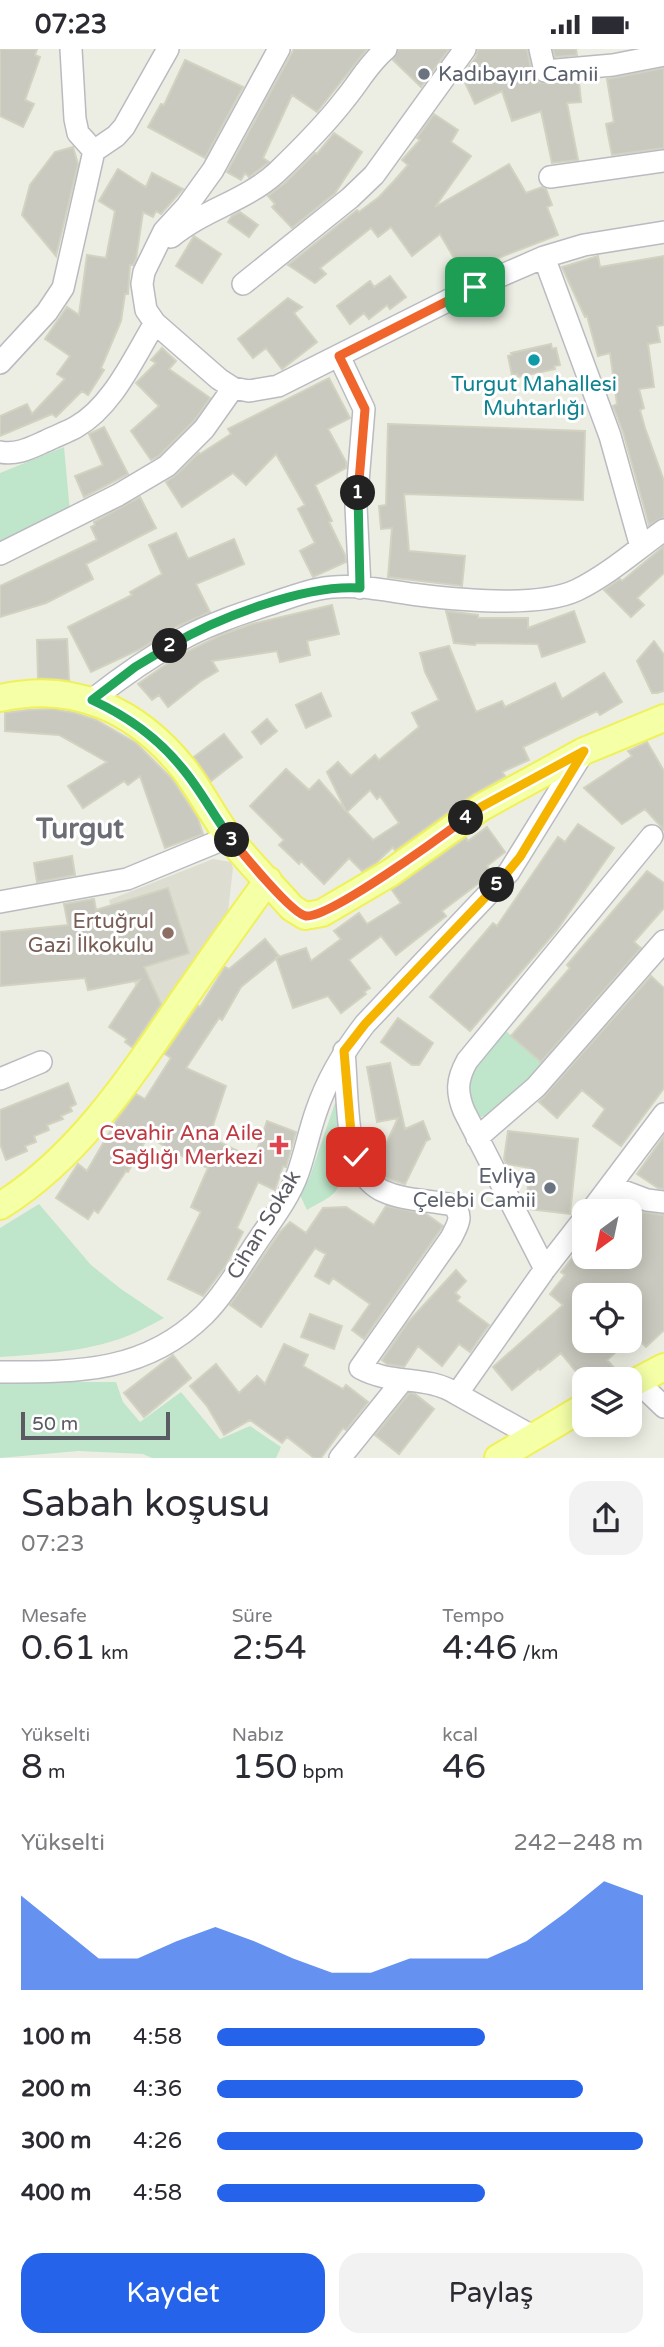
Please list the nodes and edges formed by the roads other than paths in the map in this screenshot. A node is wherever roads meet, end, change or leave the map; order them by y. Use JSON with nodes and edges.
{"nodes":[{"id":1,"x":71,"y":49,"type":"edge"},
{"id":2,"x":168,"y":49,"type":"edge"},
{"id":3,"x":279,"y":49,"type":"edge"},
{"id":4,"x":386,"y":49,"type":"edge"},
{"id":5,"x":465,"y":49,"type":"edge"},
{"id":6,"x":541,"y":49,"type":"edge"},
{"id":7,"x":664,"y":55,"type":"edge"},
{"id":8,"x":94,"y":151,"type":"junction"},
{"id":9,"x":664,"y":161,"type":"edge"},
{"id":10,"x":550,"y":177,"type":"dead end"},
{"id":11,"x":664,"y":232,"type":"edge"},
{"id":12,"x":155,"y":253,"type":"junction"},
{"id":13,"x":544,"y":257,"type":"junction"},
{"id":14,"x":243,"y":284,"type":"dead end"},
{"id":15,"x":155,"y":323,"type":"junction"},
{"id":16,"x":339,"y":356,"type":"junction"},
{"id":17,"x":0,"y":363,"type":"edge"},
{"id":18,"x":233,"y":388,"type":"junction"},
{"id":19,"x":0,"y":452,"type":"edge"},
{"id":20,"x":664,"y":530,"type":"edge"},
{"id":21,"x":641,"y":547,"type":"junction"},
{"id":22,"x":0,"y":554,"type":"edge"},
{"id":23,"x":360,"y":588,"type":"junction"},
{"id":24,"x":0,"y":698,"type":"edge"},
{"id":25,"x":92,"y":700,"type":"junction"},
{"id":26,"x":664,"y":718,"type":"edge"},
{"id":27,"x":584,"y":751,"type":"junction"},
{"id":28,"x":652,"y":836,"type":"dead end"},
{"id":29,"x":229,"y":837,"type":"junction"},
{"id":30,"x":268,"y":880,"type":"junction"},
{"id":31,"x":0,"y":902,"type":"edge"},
{"id":32,"x":664,"y":941,"type":"edge"},
{"id":33,"x":344,"y":1051,"type":"junction"},
{"id":34,"x":41,"y":1062,"type":"dead end"},
{"id":35,"x":0,"y":1079,"type":"edge"},
{"id":36,"x":664,"y":1114,"type":"edge"},
{"id":37,"x":477,"y":1138,"type":"junction"},
{"id":38,"x":610,"y":1187,"type":"junction"},
{"id":39,"x":600,"y":1199,"type":"edge"},
{"id":40,"x":664,"y":1202,"type":"edge"},
{"id":41,"x":0,"y":1206,"type":"edge"},
{"id":42,"x":572,"y":1234,"type":"edge"},
{"id":43,"x":545,"y":1269,"type":"junction"},
{"id":44,"x":664,"y":1367,"type":"edge"},
{"id":45,"x":0,"y":1372,"type":"edge"},
{"id":46,"x":642,"y":1379,"type":"edge"},
{"id":47,"x":402,"y":1380,"type":"junction"},
{"id":48,"x":642,"y":1389,"type":"edge"},
{"id":49,"x":457,"y":1394,"type":"junction"},
{"id":50,"x":664,"y":1407,"type":"edge"},
{"id":51,"x":572,"y":1414,"type":"edge"},
{"id":52,"x":532,"y":1436,"type":"junction"},
{"id":53,"x":340,"y":1458,"type":"edge"},
{"id":54,"x":498,"y":1458,"type":"edge"}],
"edges":[{"from":1,"to":8,"type":"street"},
{"from":2,"to":8,"type":"street"},
{"from":3,"to":12,"type":"street"},
{"from":4,"to":12,"type":"street"},
{"from":5,"to":14,"type":"street"},
{"from":6,"to":7,"type":"street"},
{"from":8,"to":17,"type":"street"},
{"from":9,"to":10,"type":"street"},
{"from":11,"to":13,"type":"street"},
{"from":12,"to":15,"type":"street"},
{"from":13,"to":16,"type":"street"},
{"from":13,"to":21,"type":"street"},
{"from":15,"to":18,"type":"street"},
{"from":15,"to":19,"type":"street"},
{"from":16,"to":18,"type":"street"},
{"from":16,"to":23,"type":"street"},
{"from":18,"to":22,"type":"street"},
{"from":20,"to":21,"type":"street"},
{"from":21,"to":23,"type":"street"},
{"from":23,"to":25,"type":"street"},
{"from":24,"to":25,"type":"main road"},
{"from":25,"to":29,"type":"main road"},
{"from":26,"to":27,"type":"main road"},
{"from":27,"to":30,"type":"main road"},
{"from":27,"to":33,"type":"street","name":"Cihan Sokak"},
{"from":28,"to":37,"type":"street"},
{"from":29,"to":30,"type":"main road"},
{"from":29,"to":31,"type":"street"},
{"from":30,"to":41,"type":"main road"},
{"from":32,"to":37,"type":"street"},
{"from":33,"to":45,"type":"street","name":"Cihan Sokak"},
{"from":33,"to":47,"type":"street"},
{"from":34,"to":35,"type":"street"},
{"from":36,"to":38,"type":"street"},
{"from":37,"to":43,"type":"street"},
{"from":38,"to":39,"type":"street"},
{"from":38,"to":40,"type":"street"},
{"from":42,"to":43,"type":"street"},
{"from":43,"to":49,"type":"street"},
{"from":44,"to":46,"type":"main road"},
{"from":47,"to":49,"type":"street"},
{"from":47,"to":53,"type":"street"},
{"from":48,"to":50,"type":"street"},
{"from":49,"to":52,"type":"street"},
{"from":51,"to":52,"type":"main road"},
{"from":52,"to":54,"type":"main road"}]}
